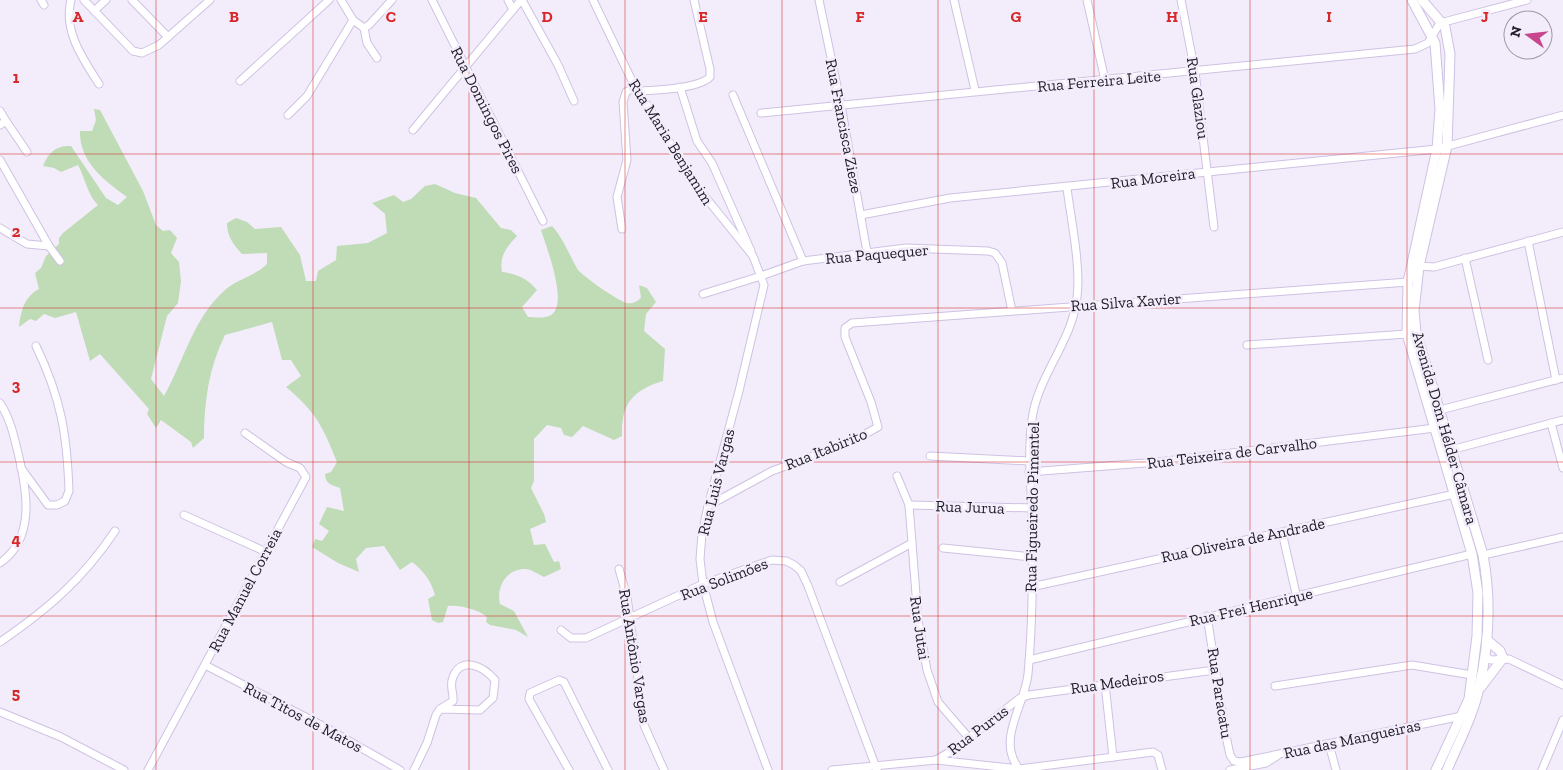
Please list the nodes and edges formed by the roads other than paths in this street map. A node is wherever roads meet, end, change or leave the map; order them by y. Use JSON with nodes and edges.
{"nodes":[{"id":1,"x":71,"y":0,"type":"edge"},
{"id":2,"x":84,"y":0,"type":"edge"},
{"id":3,"x":106,"y":0,"type":"edge"},
{"id":4,"x":132,"y":0,"type":"edge"},
{"id":5,"x":210,"y":0,"type":"edge"},
{"id":6,"x":329,"y":0,"type":"edge"},
{"id":7,"x":341,"y":0,"type":"edge"},
{"id":8,"x":392,"y":0,"type":"edge"},
{"id":9,"x":432,"y":0,"type":"edge"},
{"id":10,"x":508,"y":0,"type":"edge"},
{"id":11,"x":522,"y":0,"type":"edge"},
{"id":12,"x":593,"y":0,"type":"edge"},
{"id":13,"x":694,"y":0,"type":"edge"},
{"id":14,"x":819,"y":0,"type":"edge"},
{"id":15,"x":954,"y":0,"type":"edge"},
{"id":16,"x":1087,"y":0,"type":"edge"},
{"id":17,"x":1181,"y":0,"type":"edge"},
{"id":18,"x":1412,"y":0,"type":"edge"},
{"id":19,"x":1422,"y":0,"type":"edge"},
{"id":20,"x":1527,"y":0,"type":"edge"},
{"id":21,"x":1508,"y":2,"type":"edge"},
{"id":22,"x":513,"y":10,"type":"junction"},
{"id":23,"x":94,"y":11,"type":"junction"},
{"id":24,"x":353,"y":20,"type":"junction"},
{"id":25,"x":1440,"y":23,"type":"junction"},
{"id":26,"x":364,"y":28,"type":"junction"},
{"id":27,"x":168,"y":36,"type":"junction"},
{"id":28,"x":1432,"y":37,"type":"junction"},
{"id":29,"x":377,"y":58,"type":"dead end"},
{"id":30,"x":466,"y":66,"type":"junction"},
{"id":31,"x":1195,"y":72,"type":"junction"},
{"id":32,"x":1105,"y":80,"type":"junction"},
{"id":33,"x":240,"y":81,"type":"dead end"},
{"id":34,"x":99,"y":84,"type":"dead end"},
{"id":35,"x":680,"y":87,"type":"junction"},
{"id":36,"x":637,"y":89,"type":"junction"},
{"id":37,"x":975,"y":90,"type":"junction"},
{"id":38,"x":734,"y":95,"type":"dead end"},
{"id":39,"x":574,"y":101,"type":"dead end"},
{"id":40,"x":841,"y":105,"type":"junction"},
{"id":41,"x":0,"y":111,"type":"edge"},
{"id":42,"x":761,"y":113,"type":"dead end"},
{"id":43,"x":288,"y":116,"type":"dead end"},
{"id":44,"x":1563,"y":116,"type":"edge"},
{"id":45,"x":3,"y":123,"type":"edge"},
{"id":46,"x":413,"y":130,"type":"dead end"},
{"id":47,"x":1447,"y":146,"type":"junction"},
{"id":48,"x":1437,"y":148,"type":"junction"},
{"id":49,"x":27,"y":152,"type":"dead end"},
{"id":50,"x":0,"y":160,"type":"edge"},
{"id":51,"x":1207,"y":171,"type":"junction"},
{"id":52,"x":1067,"y":188,"type":"junction"},
{"id":53,"x":860,"y":215,"type":"junction"},
{"id":54,"x":543,"y":221,"type":"dead end"},
{"id":55,"x":1214,"y":227,"type":"dead end"},
{"id":56,"x":0,"y":228,"type":"edge"},
{"id":57,"x":622,"y":229,"type":"dead end"},
{"id":58,"x":1563,"y":232,"type":"edge"},
{"id":59,"x":1528,"y":241,"type":"junction"},
{"id":60,"x":49,"y":246,"type":"junction"},
{"id":61,"x":867,"y":252,"type":"junction"},
{"id":62,"x":753,"y":256,"type":"junction"},
{"id":63,"x":1465,"y":258,"type":"junction"},
{"id":64,"x":803,"y":260,"type":"junction"},
{"id":65,"x":60,"y":261,"type":"dead end"},
{"id":66,"x":1419,"y":266,"type":"junction"},
{"id":67,"x":761,"y":276,"type":"junction"},
{"id":68,"x":1408,"y":282,"type":"junction"},
{"id":69,"x":703,"y":294,"type":"dead end"},
{"id":70,"x":1076,"y":306,"type":"junction"},
{"id":71,"x":1012,"y":311,"type":"junction"},
{"id":72,"x":846,"y":328,"type":"joint"},
{"id":73,"x":1407,"y":334,"type":"junction"},
{"id":74,"x":1247,"y":344,"type":"dead end"},
{"id":75,"x":36,"y":346,"type":"dead end"},
{"id":76,"x":1488,"y":360,"type":"dead end"},
{"id":77,"x":1560,"y":379,"type":"edge"},
{"id":78,"x":0,"y":403,"type":"edge"},
{"id":79,"x":1440,"y":410,"type":"junction"},
{"id":80,"x":1563,"y":420,"type":"edge"},
{"id":81,"x":1551,"y":423,"type":"junction"},
{"id":82,"x":1435,"y":428,"type":"junction"},
{"id":83,"x":245,"y":433,"type":"dead end"},
{"id":84,"x":1447,"y":451,"type":"junction"},
{"id":85,"x":930,"y":456,"type":"dead end"},
{"id":86,"x":1030,"y":461,"type":"junction"},
{"id":87,"x":21,"y":468,"type":"junction"},
{"id":88,"x":1563,"y":468,"type":"edge"},
{"id":89,"x":1029,"y":472,"type":"junction"},
{"id":90,"x":897,"y":476,"type":"dead end"},
{"id":91,"x":1455,"y":494,"type":"junction"},
{"id":92,"x":909,"y":505,"type":"junction"},
{"id":93,"x":708,"y":506,"type":"junction"},
{"id":94,"x":1032,"y":508,"type":"junction"},
{"id":95,"x":184,"y":515,"type":"dead end"},
{"id":96,"x":115,"y":531,"type":"dead end"},
{"id":97,"x":1282,"y":532,"type":"junction"},
{"id":98,"x":1563,"y":537,"type":"edge"},
{"id":99,"x":912,"y":543,"type":"junction"},
{"id":100,"x":943,"y":548,"type":"dead end"},
{"id":101,"x":264,"y":551,"type":"junction"},
{"id":102,"x":1472,"y":554,"type":"junction"},
{"id":103,"x":1483,"y":555,"type":"junction"},
{"id":104,"x":1032,"y":557,"type":"junction"},
{"id":105,"x":0,"y":563,"type":"edge"},
{"id":106,"x":619,"y":569,"type":"dead end"},
{"id":107,"x":840,"y":582,"type":"dead end"},
{"id":108,"x":703,"y":584,"type":"junction"},
{"id":109,"x":1031,"y":587,"type":"junction"},
{"id":110,"x":1297,"y":598,"type":"junction"},
{"id":111,"x":1207,"y":616,"type":"junction"},
{"id":112,"x":630,"y":619,"type":"junction"},
{"id":113,"x":562,"y":630,"type":"dead end"},
{"id":114,"x":1477,"y":636,"type":"junction"},
{"id":115,"x":1487,"y":640,"type":"junction"},
{"id":116,"x":0,"y":642,"type":"edge"},
{"id":117,"x":1484,"y":657,"type":"junction"},
{"id":118,"x":1503,"y":658,"type":"junction"},
{"id":119,"x":1029,"y":660,"type":"junction"},
{"id":120,"x":205,"y":665,"type":"junction"},
{"id":121,"x":1215,"y":670,"type":"junction"},
{"id":122,"x":1472,"y":675,"type":"junction"},
{"id":123,"x":1105,"y":684,"type":"junction"},
{"id":124,"x":1563,"y":685,"type":"edge"},
{"id":125,"x":1275,"y":686,"type":"dead end"},
{"id":126,"x":1479,"y":689,"type":"junction"},
{"id":127,"x":1020,"y":698,"type":"junction"},
{"id":128,"x":440,"y":709,"type":"junction"},
{"id":129,"x":0,"y":712,"type":"edge"},
{"id":130,"x":1462,"y":716,"type":"junction"},
{"id":131,"x":1563,"y":720,"type":"edge"},
{"id":132,"x":969,"y":738,"type":"junction"},
{"id":133,"x":1329,"y":744,"type":"junction"},
{"id":134,"x":1279,"y":754,"type":"junction"},
{"id":135,"x":1114,"y":757,"type":"junction"},
{"id":136,"x":936,"y":760,"type":"junction"},
{"id":137,"x":1241,"y":762,"type":"joint"},
{"id":138,"x":877,"y":769,"type":"edge"},
{"id":139,"x":1019,"y":769,"type":"edge"},
{"id":140,"x":124,"y":770,"type":"edge"},
{"id":141,"x":148,"y":770,"type":"edge"},
{"id":142,"x":400,"y":770,"type":"edge"},
{"id":143,"x":414,"y":770,"type":"edge"},
{"id":144,"x":569,"y":770,"type":"edge"},
{"id":145,"x":608,"y":770,"type":"edge"},
{"id":146,"x":664,"y":770,"type":"edge"},
{"id":147,"x":768,"y":770,"type":"edge"},
{"id":148,"x":832,"y":770,"type":"edge"},
{"id":149,"x":1162,"y":770,"type":"edge"},
{"id":150,"x":1230,"y":770,"type":"edge"},
{"id":151,"x":1336,"y":770,"type":"edge"},
{"id":152,"x":1436,"y":770,"type":"edge"},
{"id":153,"x":1447,"y":770,"type":"edge"},
{"id":154,"x":1542,"y":770,"type":"edge"}],
"edges":[{"from":1,"to":34,"type":"street"},
{"from":2,"to":23,"type":"street"},
{"from":3,"to":23,"type":"street"},
{"from":4,"to":27,"type":"street"},
{"from":5,"to":27,"type":"street"},
{"from":6,"to":33,"type":"street"},
{"from":7,"to":24,"type":"street"},
{"from":8,"to":26,"type":"street"},
{"from":9,"to":30,"type":"street","name":"Rua Domingos Pires"},
{"from":10,"to":22,"type":"street"},
{"from":11,"to":22,"type":"street"},
{"from":11,"to":39,"type":"street"},
{"from":12,"to":36,"type":"street","name":"Rua Maria Benjamim"},
{"from":13,"to":35,"type":"street"},
{"from":14,"to":40,"type":"street","name":"Rua Francisca Zieze"},
{"from":15,"to":37,"type":"street"},
{"from":16,"to":32,"type":"street"},
{"from":17,"to":31,"type":"street","name":"Rua Glaziou"},
{"from":18,"to":28,"type":"main road","name":"Avenida Dom Hélder Câmara"},
{"from":19,"to":25,"type":"main road","name":"Avenida Dom Hélder Câmara"},
{"from":20,"to":21,"type":"street"},
{"from":21,"to":25,"type":"street"},
{"from":22,"to":30,"type":"street"},
{"from":23,"to":27,"type":"street"},
{"from":24,"to":26,"type":"street"},
{"from":24,"to":43,"type":"street"},
{"from":25,"to":28,"type":"street"},
{"from":25,"to":47,"type":"main road","name":"Avenida Dom Hélder Câmara"},
{"from":26,"to":29,"type":"street"},
{"from":28,"to":31,"type":"street","name":"Rua Ferreira Leite"},
{"from":28,"to":48,"type":"main road","name":"Avenida Dom Hélder Câmara"},
{"from":30,"to":46,"type":"street"},
{"from":30,"to":54,"type":"street","name":"Rua Domingos Pires"},
{"from":31,"to":32,"type":"street","name":"Rua Ferreira Leite"},
{"from":31,"to":51,"type":"street","name":"Rua Glaziou"},
{"from":32,"to":37,"type":"street","name":"Rua Ferreira Leite"},
{"from":35,"to":36,"type":"street"},
{"from":35,"to":62,"type":"street"},
{"from":36,"to":57,"type":"street"},
{"from":36,"to":62,"type":"street","name":"Rua Maria Benjamim"},
{"from":37,"to":40,"type":"street","name":"Rua Ferreira Leite"},
{"from":38,"to":64,"type":"street"},
{"from":40,"to":42,"type":"street","name":"Rua Ferreira Leite"},
{"from":40,"to":53,"type":"street","name":"Rua Francisca Zieze"},
{"from":41,"to":45,"type":"street"},
{"from":44,"to":47,"type":"street","name":"Rua Moreira"},
{"from":45,"to":49,"type":"street"},
{"from":47,"to":48,"type":"street","name":"Rua Moreira"},
{"from":47,"to":66,"type":"main road","name":"Avenida Dom Hélder Câmara"},
{"from":48,"to":51,"type":"street","name":"Rua Moreira"},
{"from":48,"to":68,"type":"main road","name":"Avenida Dom Hélder Câmara"},
{"from":50,"to":60,"type":"street"},
{"from":51,"to":52,"type":"street","name":"Rua Moreira"},
{"from":51,"to":55,"type":"street","name":"Rua Glaziou"},
{"from":52,"to":53,"type":"street","name":"Rua Moreira"},
{"from":52,"to":70,"type":"street","name":"Rua Figueiredo Pimentel"},
{"from":53,"to":61,"type":"street","name":"Rua Francisca Zieze"},
{"from":56,"to":60,"type":"street"},
{"from":58,"to":59,"type":"street"},
{"from":59,"to":63,"type":"street"},
{"from":59,"to":77,"type":"street"},
{"from":60,"to":65,"type":"street"},
{"from":61,"to":64,"type":"street","name":"Rua Paquequer"},
{"from":61,"to":71,"type":"street","name":"Rua Paquequer"},
{"from":62,"to":67,"type":"street","name":"Rua Maria Benjamim"},
{"from":63,"to":66,"type":"street"},
{"from":63,"to":76,"type":"street"},
{"from":64,"to":67,"type":"street","name":"Rua Paquequer"},
{"from":66,"to":79,"type":"main road","name":"Avenida Dom Hélder Câmara"},
{"from":67,"to":69,"type":"street","name":"Rua Paquequer"},
{"from":67,"to":93,"type":"street","name":"Rua Luis Vargas"},
{"from":68,"to":70,"type":"street","name":"Rua Silva Xavier"},
{"from":68,"to":73,"type":"main road","name":"Avenida Dom Hélder Câmara"},
{"from":70,"to":71,"type":"street","name":"Rua Silva Xavier"},
{"from":70,"to":86,"type":"street","name":"Rua Figueiredo Pimentel"},
{"from":71,"to":72,"type":"street","name":"Rua Silva Xavier"},
{"from":72,"to":93,"type":"street","name":"Rua Itabirito"},
{"from":73,"to":74,"type":"street"},
{"from":73,"to":82,"type":"main road","name":"Avenida Dom Hélder Câmara"},
{"from":75,"to":87,"type":"street"},
{"from":77,"to":79,"type":"street"},
{"from":78,"to":87,"type":"street"},
{"from":79,"to":84,"type":"main road","name":"Avenida Dom Hélder Câmara"},
{"from":80,"to":81,"type":"street"},
{"from":81,"to":84,"type":"street"},
{"from":81,"to":88,"type":"street"},
{"from":82,"to":84,"type":"main road","name":"Avenida Dom Hélder Câmara"},
{"from":82,"to":89,"type":"street","name":"Rua Teixeira de Carvalho"},
{"from":83,"to":101,"type":"street","name":"Rua Manuel Correia"},
{"from":84,"to":91,"type":"main road","name":"Avenida Dom Hélder Câmara"},
{"from":84,"to":103,"type":"main road","name":"Avenida Dom Hélder Câmara"},
{"from":85,"to":86,"type":"street"},
{"from":86,"to":89,"type":"street","name":"Rua Figueiredo Pimentel"},
{"from":87,"to":105,"type":"street"},
{"from":89,"to":94,"type":"street","name":"Rua Figueiredo Pimentel"},
{"from":90,"to":92,"type":"street","name":"Rua Jutai"},
{"from":91,"to":97,"type":"street","name":"Rua Oliveira de Andrade"},
{"from":91,"to":102,"type":"main road","name":"Avenida Dom Hélder Câmara"},
{"from":92,"to":94,"type":"street","name":"Rua Jurua"},
{"from":92,"to":99,"type":"street","name":"Rua Jutai"},
{"from":93,"to":108,"type":"street","name":"Rua Luis Vargas"},
{"from":94,"to":104,"type":"street","name":"Rua Figueiredo Pimentel"},
{"from":95,"to":101,"type":"street"},
{"from":96,"to":116,"type":"street"},
{"from":97,"to":109,"type":"street","name":"Rua Oliveira de Andrade"},
{"from":97,"to":110,"type":"street"},
{"from":98,"to":103,"type":"street"},
{"from":99,"to":107,"type":"street"},
{"from":99,"to":132,"type":"street","name":"Rua Jutai"},
{"from":100,"to":104,"type":"street"},
{"from":101,"to":120,"type":"street","name":"Rua Manuel Correia"},
{"from":102,"to":110,"type":"street","name":"Rua Frei Henrique"},
{"from":102,"to":114,"type":"main road","name":"Avenida Dom Hélder Câmara"},
{"from":103,"to":115,"type":"main road","name":"Avenida Dom Hélder Câmara"},
{"from":104,"to":109,"type":"street","name":"Rua Figueiredo Pimentel"},
{"from":106,"to":112,"type":"street","name":"Rua Antônio Vargas"},
{"from":108,"to":112,"type":"street","name":"Rua Solimões"},
{"from":108,"to":138,"type":"street","name":"Rua Solimões"},
{"from":108,"to":147,"type":"street","name":"Rua Luis Vargas"},
{"from":109,"to":119,"type":"street","name":"Rua Figueiredo Pimentel"},
{"from":110,"to":111,"type":"street","name":"Rua Frei Henrique"},
{"from":111,"to":119,"type":"street","name":"Rua Frei Henrique"},
{"from":111,"to":121,"type":"street","name":"Rua Paracatu"},
{"from":112,"to":113,"type":"street","name":"Rua Solimões"},
{"from":112,"to":146,"type":"street","name":"Rua Antônio Vargas"},
{"from":114,"to":117,"type":"main road"},
{"from":114,"to":122,"type":"main road","name":"Avenida Dom Hélder Câmara"},
{"from":115,"to":117,"type":"main road","name":"Avenida Dom Hélder Câmara"},
{"from":115,"to":118,"type":"main road"},
{"from":117,"to":118,"type":"street"},
{"from":117,"to":126,"type":"main road","name":"Avenida Dom Hélder Câmara"},
{"from":118,"to":124,"type":"street"},
{"from":118,"to":126,"type":"main road"},
{"from":119,"to":127,"type":"street","name":"Rua Figueiredo Pimentel"},
{"from":120,"to":141,"type":"street","name":"Rua Manuel Correia"},
{"from":120,"to":142,"type":"street","name":"Rua Titos de Matos"},
{"from":121,"to":123,"type":"street","name":"Rua Medeiros"},
{"from":121,"to":137,"type":"street","name":"Rua Paracatu"},
{"from":122,"to":125,"type":"street"},
{"from":122,"to":130,"type":"main road","name":"Avenida Dom Hélder Câmara"},
{"from":123,"to":127,"type":"street","name":"Rua Medeiros"},
{"from":123,"to":135,"type":"street"},
{"from":126,"to":153,"type":"main road","name":"Avenida Dom Hélder Câmara"},
{"from":127,"to":132,"type":"street","name":"Rua Purus"},
{"from":127,"to":139,"type":"street","name":"Rua Figueiredo Pimentel"},
{"from":128,"to":128,"type":"street"},
{"from":128,"to":143,"type":"street"},
{"from":129,"to":140,"type":"street"},
{"from":130,"to":133,"type":"street","name":"Rua das Mangueiras"},
{"from":130,"to":152,"type":"main road","name":"Avenida Dom Hélder Câmara"},
{"from":131,"to":154,"type":"street"},
{"from":132,"to":136,"type":"street","name":"Rua Purus"},
{"from":133,"to":134,"type":"street","name":"Rua das Mangueiras"},
{"from":133,"to":151,"type":"street"},
{"from":134,"to":137,"type":"street","name":"Rua das Mangueiras"},
{"from":134,"to":150,"type":"street"},
{"from":135,"to":139,"type":"street"},
{"from":135,"to":149,"type":"street"},
{"from":136,"to":138,"type":"street"},
{"from":136,"to":139,"type":"street"},
{"from":138,"to":148,"type":"street"},
{"from":144,"to":145,"type":"street"}]}
